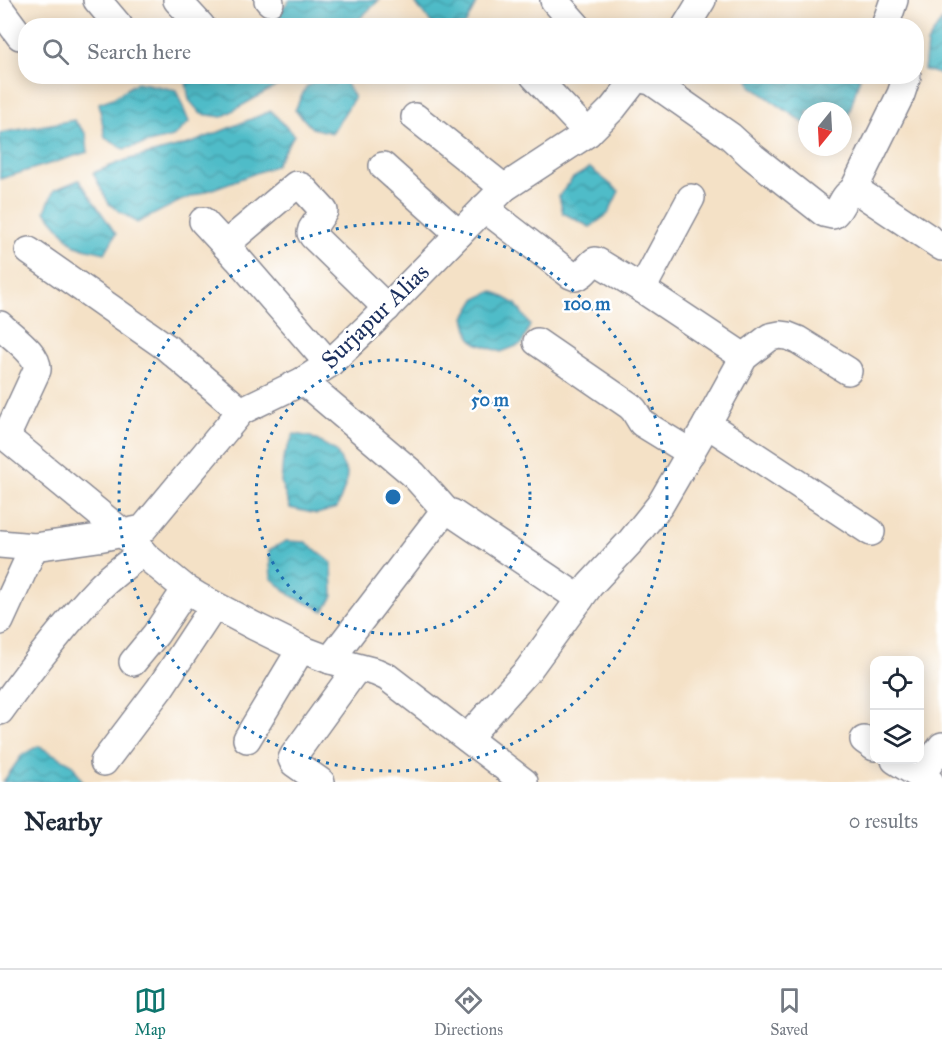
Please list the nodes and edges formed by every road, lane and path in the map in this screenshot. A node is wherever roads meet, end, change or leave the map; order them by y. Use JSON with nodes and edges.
{"nodes":[{"id":1,"x":97,"y":0,"type":"edge"},
{"id":2,"x":177,"y":0,"type":"edge"},
{"id":3,"x":554,"y":0,"type":"edge"},
{"id":4,"x":702,"y":0,"type":"edge"},
{"id":5,"x":894,"y":0,"type":"edge"},
{"id":6,"x":0,"y":9,"type":"edge"},
{"id":7,"x":112,"y":18,"type":"edge"},
{"id":8,"x":194,"y":18,"type":"edge"},
{"id":9,"x":570,"y":18,"type":"edge"},
{"id":10,"x":691,"y":18,"type":"edge"},
{"id":11,"x":888,"y":18,"type":"edge"},
{"id":12,"x":18,"y":33,"type":"edge"},
{"id":13,"x":542,"y":84,"type":"edge"},
{"id":14,"x":632,"y":84,"type":"edge"},
{"id":15,"x":653,"y":84,"type":"edge"},
{"id":16,"x":904,"y":84,"type":"edge"},
{"id":17,"x":415,"y":117,"type":"dead end"},
{"id":18,"x":588,"y":133,"type":"junction"},
{"id":19,"x":383,"y":166,"type":"dead end"},
{"id":20,"x":504,"y":188,"type":"junction"},
{"id":21,"x":853,"y":191,"type":"junction"},
{"id":22,"x":691,"y":198,"type":"dead end"},
{"id":23,"x":484,"y":208,"type":"junction"},
{"id":24,"x":203,"y":221,"type":"dead end"},
{"id":25,"x":459,"y":234,"type":"junction"},
{"id":26,"x":225,"y":245,"type":"junction"},
{"id":27,"x":942,"y":247,"type":"edge"},
{"id":28,"x":29,"y":251,"type":"dead end"},
{"id":29,"x":642,"y":289,"type":"junction"},
{"id":30,"x":387,"y":308,"type":"junction"},
{"id":31,"x":0,"y":325,"type":"edge"},
{"id":32,"x":537,"y":342,"type":"dead end"},
{"id":33,"x":744,"y":357,"type":"junction"},
{"id":34,"x":329,"y":364,"type":"junction"},
{"id":35,"x":849,"y":371,"type":"dead end"},
{"id":36,"x":303,"y":381,"type":"junction"},
{"id":37,"x":241,"y":411,"type":"junction"},
{"id":38,"x":707,"y":424,"type":"junction"},
{"id":39,"x":3,"y":435,"type":"edge"},
{"id":40,"x":691,"y":453,"type":"junction"},
{"id":41,"x":447,"y":512,"type":"junction"},
{"id":42,"x":871,"y":532,"type":"dead end"},
{"id":43,"x":133,"y":543,"type":"junction"},
{"id":44,"x":0,"y":544,"type":"edge"},
{"id":45,"x":34,"y":547,"type":"junction"},
{"id":46,"x":186,"y":589,"type":"junction"},
{"id":47,"x":580,"y":599,"type":"junction"},
{"id":48,"x":214,"y":606,"type":"junction"},
{"id":49,"x":0,"y":621,"type":"edge"},
{"id":50,"x":301,"y":649,"type":"junction"},
{"id":51,"x":330,"y":660,"type":"junction"},
{"id":52,"x":133,"y":662,"type":"dead end"},
{"id":53,"x":357,"y":668,"type":"junction"},
{"id":54,"x":0,"y":711,"type":"edge"},
{"id":55,"x":467,"y":738,"type":"junction"},
{"id":56,"x":247,"y":739,"type":"dead end"},
{"id":57,"x":942,"y":746,"type":"edge"},
{"id":58,"x":104,"y":762,"type":"dead end"},
{"id":59,"x":902,"y":764,"type":"edge"},
{"id":60,"x":925,"y":779,"type":"edge"},
{"id":61,"x":321,"y":782,"type":"edge"},
{"id":62,"x":524,"y":782,"type":"edge"}],
"edges":[{"from":1,"to":7,"type":"street"},
{"from":2,"to":8,"type":"street"},
{"from":3,"to":9,"type":"street"},
{"from":4,"to":10,"type":"street"},
{"from":5,"to":11,"type":"street"},
{"from":6,"to":12,"type":"street"},
{"from":13,"to":18,"type":"street"},
{"from":14,"to":18,"type":"street","name":"Surjapur Alias"},
{"from":15,"to":21,"type":"street"},
{"from":16,"to":21,"type":"street"},
{"from":17,"to":20,"type":"street"},
{"from":18,"to":20,"type":"street","name":"Surjapur Alias"},
{"from":19,"to":25,"type":"street"},
{"from":20,"to":23,"type":"street","name":"Surjapur Alias"},
{"from":21,"to":27,"type":"street"},
{"from":22,"to":29,"type":"street"},
{"from":23,"to":25,"type":"street","name":"Surjapur Alias"},
{"from":23,"to":29,"type":"street"},
{"from":24,"to":26,"type":"street"},
{"from":25,"to":30,"type":"street","name":"Surjapur Alias"},
{"from":26,"to":30,"type":"street"},
{"from":26,"to":34,"type":"street"},
{"from":28,"to":37,"type":"street"},
{"from":29,"to":33,"type":"street"},
{"from":30,"to":34,"type":"street","name":"Surjapur Alias"},
{"from":31,"to":39,"type":"street"},
{"from":32,"to":40,"type":"street"},
{"from":33,"to":35,"type":"street"},
{"from":33,"to":38,"type":"street"},
{"from":34,"to":36,"type":"street","name":"Surjapur Alias"},
{"from":36,"to":37,"type":"street","name":"Surjapur Alias"},
{"from":36,"to":41,"type":"street"},
{"from":37,"to":43,"type":"street","name":"Surjapur Alias"},
{"from":38,"to":40,"type":"street"},
{"from":38,"to":42,"type":"street"},
{"from":39,"to":43,"type":"street"},
{"from":40,"to":47,"type":"street"},
{"from":41,"to":47,"type":"street"},
{"from":41,"to":51,"type":"street"},
{"from":43,"to":45,"type":"street","name":"Surjapur Alias"},
{"from":43,"to":46,"type":"street"},
{"from":43,"to":54,"type":"street"},
{"from":44,"to":45,"type":"street","name":"Surjapur Alias"},
{"from":45,"to":49,"type":"street"},
{"from":46,"to":48,"type":"street"},
{"from":46,"to":52,"type":"street"},
{"from":47,"to":55,"type":"street"},
{"from":48,"to":50,"type":"street"},
{"from":48,"to":58,"type":"street"},
{"from":50,"to":51,"type":"street"},
{"from":50,"to":56,"type":"street"},
{"from":51,"to":53,"type":"street"},
{"from":53,"to":55,"type":"street"},
{"from":53,"to":61,"type":"street"},
{"from":55,"to":62,"type":"street"},
{"from":57,"to":60,"type":"street"},
{"from":59,"to":60,"type":"street"}]}
